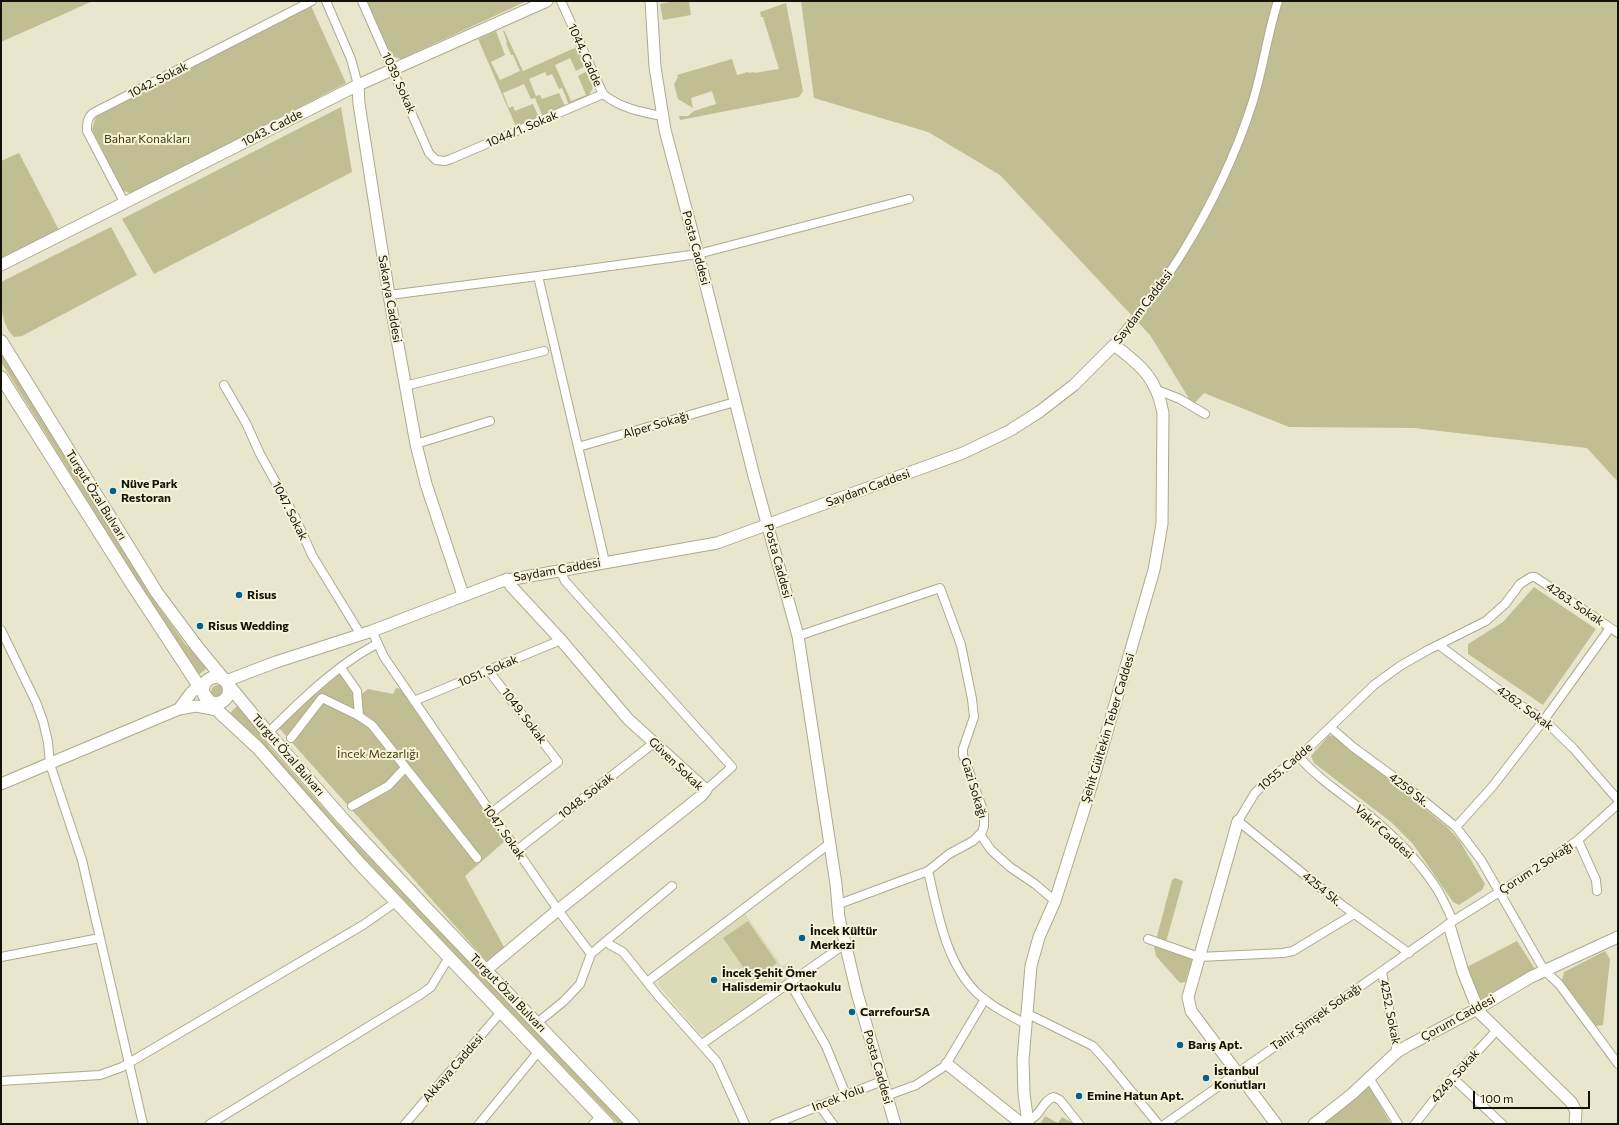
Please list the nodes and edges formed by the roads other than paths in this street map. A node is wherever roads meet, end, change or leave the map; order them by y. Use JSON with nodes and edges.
{"nodes":[{"id":1,"x":312,"y":1,"type":"edge"},
{"id":2,"x":326,"y":1,"type":"edge"},
{"id":3,"x":362,"y":1,"type":"edge"},
{"id":4,"x":547,"y":1,"type":"edge"},
{"id":5,"x":561,"y":1,"type":"edge"},
{"id":6,"x":651,"y":1,"type":"edge"},
{"id":7,"x":1278,"y":1,"type":"edge"},
{"id":8,"x":393,"y":70,"type":"junction"},
{"id":9,"x":358,"y":85,"type":"junction"},
{"id":10,"x":603,"y":94,"type":"junction"},
{"id":11,"x":662,"y":116,"type":"junction"},
{"id":12,"x":440,"y":161,"type":"joint"},
{"id":13,"x":909,"y":200,"type":"dead end"},
{"id":14,"x":124,"y":202,"type":"junction"},
{"id":15,"x":698,"y":254,"type":"junction"},
{"id":16,"x":1,"y":265,"type":"edge"},
{"id":17,"x":538,"y":276,"type":"junction"},
{"id":18,"x":389,"y":294,"type":"junction"},
{"id":19,"x":1,"y":341,"type":"edge"},
{"id":20,"x":1114,"y":345,"type":"junction"},
{"id":21,"x":544,"y":352,"type":"dead end"},
{"id":22,"x":1,"y":377,"type":"edge"},
{"id":23,"x":224,"y":386,"type":"dead end"},
{"id":24,"x":405,"y":386,"type":"junction"},
{"id":25,"x":1157,"y":390,"type":"junction"},
{"id":26,"x":735,"y":402,"type":"junction"},
{"id":27,"x":1205,"y":414,"type":"dead end"},
{"id":28,"x":490,"y":421,"type":"dead end"},
{"id":29,"x":416,"y":444,"type":"junction"},
{"id":30,"x":578,"y":447,"type":"junction"},
{"id":31,"x":768,"y":525,"type":"junction"},
{"id":32,"x":604,"y":562,"type":"junction"},
{"id":33,"x":560,"y":570,"type":"junction"},
{"id":34,"x":1531,"y":577,"type":"joint"},
{"id":35,"x":507,"y":579,"type":"junction"},
{"id":36,"x":463,"y":595,"type":"junction"},
{"id":37,"x":1610,"y":628,"type":"junction"},
{"id":38,"x":1,"y":630,"type":"edge"},
{"id":39,"x":367,"y":633,"type":"junction"},
{"id":40,"x":1618,"y":633,"type":"edge"},
{"id":41,"x":798,"y":636,"type":"junction"},
{"id":42,"x":561,"y":640,"type":"junction"},
{"id":43,"x":377,"y":644,"type":"junction"},
{"id":44,"x":1439,"y":645,"type":"junction"},
{"id":45,"x":341,"y":668,"type":"junction"},
{"id":46,"x":489,"y":671,"type":"junction"},
{"id":47,"x":226,"y":681,"type":"junction"},
{"id":48,"x":198,"y":686,"type":"junction"},
{"id":49,"x":206,"y":697,"type":"junction"},
{"id":50,"x":414,"y":702,"type":"junction"},
{"id":51,"x":179,"y":710,"type":"junction"},
{"id":52,"x":217,"y":710,"type":"junction"},
{"id":53,"x":359,"y":716,"type":"junction"},
{"id":54,"x":1544,"y":720,"type":"junction"},
{"id":55,"x":1330,"y":727,"type":"junction"},
{"id":56,"x":268,"y":733,"type":"junction"},
{"id":57,"x":291,"y":738,"type":"dead end"},
{"id":58,"x":655,"y":742,"type":"junction"},
{"id":59,"x":1299,"y":757,"type":"junction"},
{"id":60,"x":50,"y":764,"type":"junction"},
{"id":61,"x":406,"y":768,"type":"junction"},
{"id":62,"x":1,"y":784,"type":"edge"},
{"id":63,"x":706,"y":790,"type":"junction"},
{"id":64,"x":1618,"y":800,"type":"edge"},
{"id":65,"x":1618,"y":804,"type":"edge"},
{"id":66,"x":352,"y":806,"type":"dead end"},
{"id":67,"x":491,"y":813,"type":"junction"},
{"id":68,"x":1238,"y":821,"type":"junction"},
{"id":69,"x":1456,"y":827,"type":"junction"},
{"id":70,"x":980,"y":834,"type":"junction"},
{"id":71,"x":1578,"y":840,"type":"junction"},
{"id":72,"x":830,"y":844,"type":"junction"},
{"id":73,"x":517,"y":850,"type":"junction"},
{"id":74,"x":477,"y":858,"type":"dead end"},
{"id":75,"x":928,"y":871,"type":"junction"},
{"id":76,"x":672,"y":886,"type":"dead end"},
{"id":77,"x":1597,"y":891,"type":"dead end"},
{"id":78,"x":1499,"y":892,"type":"junction"},
{"id":79,"x":1055,"y":901,"type":"junction"},
{"id":80,"x":396,"y":902,"type":"junction"},
{"id":81,"x":838,"y":904,"type":"junction"},
{"id":82,"x":558,"y":910,"type":"junction"},
{"id":83,"x":1354,"y":914,"type":"junction"},
{"id":84,"x":1451,"y":923,"type":"junction"},
{"id":85,"x":1618,"y":937,"type":"edge"},
{"id":86,"x":100,"y":938,"type":"junction"},
{"id":87,"x":1148,"y":939,"type":"dead end"},
{"id":88,"x":605,"y":942,"type":"junction"},
{"id":89,"x":845,"y":944,"type":"junction"},
{"id":90,"x":1409,"y":953,"type":"junction"},
{"id":91,"x":591,"y":954,"type":"junction"},
{"id":92,"x":1,"y":957,"type":"edge"},
{"id":93,"x":449,"y":957,"type":"junction"},
{"id":94,"x":1199,"y":957,"type":"junction"},
{"id":95,"x":486,"y":970,"type":"junction"},
{"id":96,"x":1544,"y":970,"type":"junction"},
{"id":97,"x":1382,"y":972,"type":"junction"},
{"id":98,"x":647,"y":982,"type":"junction"},
{"id":99,"x":790,"y":983,"type":"junction"},
{"id":100,"x":985,"y":1000,"type":"junction"},
{"id":101,"x":1477,"y":1008,"type":"junction"},
{"id":102,"x":502,"y":1012,"type":"junction"},
{"id":103,"x":1027,"y":1019,"type":"junction"},
{"id":104,"x":537,"y":1023,"type":"junction"},
{"id":105,"x":1497,"y":1030,"type":"junction"},
{"id":106,"x":702,"y":1044,"type":"junction"},
{"id":107,"x":539,"y":1052,"type":"junction"},
{"id":108,"x":1397,"y":1052,"type":"junction"},
{"id":109,"x":128,"y":1063,"type":"junction"},
{"id":110,"x":947,"y":1064,"type":"junction"},
{"id":111,"x":1618,"y":1064,"type":"edge"},
{"id":112,"x":1237,"y":1072,"type":"junction"},
{"id":113,"x":1370,"y":1078,"type":"junction"},
{"id":114,"x":1453,"y":1078,"type":"junction"},
{"id":115,"x":1,"y":1081,"type":"edge"},
{"id":116,"x":882,"y":1081,"type":"junction"},
{"id":117,"x":846,"y":1095,"type":"junction"},
{"id":118,"x":886,"y":1096,"type":"junction"},
{"id":119,"x":819,"y":1105,"type":"junction"},
{"id":120,"x":601,"y":1121,"type":"edge"},
{"id":121,"x":1026,"y":1123,"type":"edge"},
{"id":122,"x":143,"y":1124,"type":"edge"},
{"id":123,"x":210,"y":1124,"type":"edge"},
{"id":124,"x":405,"y":1124,"type":"edge"},
{"id":125,"x":479,"y":1124,"type":"edge"},
{"id":126,"x":633,"y":1124,"type":"edge"},
{"id":127,"x":745,"y":1124,"type":"edge"},
{"id":128,"x":774,"y":1124,"type":"edge"},
{"id":129,"x":833,"y":1124,"type":"edge"},
{"id":130,"x":895,"y":1124,"type":"edge"},
{"id":131,"x":1079,"y":1124,"type":"edge"},
{"id":132,"x":1158,"y":1124,"type":"edge"},
{"id":133,"x":1165,"y":1124,"type":"edge"},
{"id":134,"x":1276,"y":1124,"type":"edge"},
{"id":135,"x":1314,"y":1124,"type":"edge"},
{"id":136,"x":1398,"y":1124,"type":"edge"},
{"id":137,"x":1415,"y":1124,"type":"edge"},
{"id":138,"x":1502,"y":1124,"type":"edge"},
{"id":139,"x":1575,"y":1124,"type":"edge"}],
"edges":[{"from":1,"to":14,"type":"street","name":"1042. Sokak"},
{"from":2,"to":9,"type":"street","name":"Sakarya Caddesi"},
{"from":3,"to":8,"type":"street","name":"1039. Sokak"},
{"from":4,"to":8,"type":"street","name":"1043. Cadde"},
{"from":5,"to":10,"type":"street","name":"1044. Cadde"},
{"from":6,"to":11,"type":"street","name":"Posta Caddesi"},
{"from":7,"to":20,"type":"street","name":"Saydam Caddesi"},
{"from":8,"to":9,"type":"street","name":"1043. Cadde"},
{"from":8,"to":12,"type":"street","name":"1039. Sokak"},
{"from":9,"to":14,"type":"street","name":"1043. Cadde"},
{"from":9,"to":18,"type":"street","name":"Sakarya Caddesi"},
{"from":10,"to":11,"type":"street","name":"1044. Cadde"},
{"from":10,"to":12,"type":"street","name":"1044/1. Sokak"},
{"from":11,"to":15,"type":"street","name":"Posta Caddesi"},
{"from":13,"to":15,"type":"street"},
{"from":14,"to":16,"type":"street","name":"1043. Cadde"},
{"from":15,"to":17,"type":"street"},
{"from":15,"to":26,"type":"street","name":"Posta Caddesi"},
{"from":17,"to":18,"type":"street"},
{"from":17,"to":30,"type":"street"},
{"from":18,"to":24,"type":"street","name":"Sakarya Caddesi"},
{"from":19,"to":47,"type":"main road","name":"Turgut Özal Bulvarı"},
{"from":20,"to":25,"type":"street","name":"Şehit Gültekin Teber Caddesi"},
{"from":20,"to":31,"type":"street","name":"Saydam Caddesi"},
{"from":21,"to":24,"type":"street"},
{"from":22,"to":48,"type":"main road","name":"Turgut Özal Bulvarı"},
{"from":23,"to":39,"type":"street","name":"1047. Sokak"},
{"from":24,"to":29,"type":"street","name":"Sakarya Caddesi"},
{"from":25,"to":27,"type":"street"},
{"from":25,"to":79,"type":"street","name":"Şehit Gültekin Teber Caddesi"},
{"from":26,"to":30,"type":"street","name":"Alper Sokağı"},
{"from":26,"to":31,"type":"street","name":"Posta Caddesi"},
{"from":28,"to":29,"type":"street"},
{"from":29,"to":36,"type":"street","name":"Sakarya Caddesi"},
{"from":30,"to":32,"type":"street"},
{"from":31,"to":32,"type":"street","name":"Saydam Caddesi"},
{"from":31,"to":41,"type":"street","name":"Posta Caddesi"},
{"from":32,"to":33,"type":"street","name":"Saydam Caddesi"},
{"from":33,"to":35,"type":"street","name":"Saydam Caddesi"},
{"from":33,"to":63,"type":"street"},
{"from":34,"to":37,"type":"street","name":"4263. Sokak"},
{"from":34,"to":44,"type":"street","name":"1055. Cadde"},
{"from":35,"to":36,"type":"street","name":"Saydam Caddesi"},
{"from":35,"to":42,"type":"street","name":"Güven Sokak"},
{"from":36,"to":39,"type":"street","name":"Saydam Caddesi"},
{"from":37,"to":40,"type":"street","name":"4263. Sokak"},
{"from":37,"to":54,"type":"street"},
{"from":38,"to":60,"type":"street"},
{"from":39,"to":43,"type":"street","name":"1047. Sokak"},
{"from":39,"to":47,"type":"street","name":"Saydam Caddesi"},
{"from":41,"to":70,"type":"street","name":"Gazi Sokağı"},
{"from":41,"to":72,"type":"street","name":"Posta Caddesi"},
{"from":42,"to":46,"type":"street","name":"1051. Sokak"},
{"from":42,"to":58,"type":"street","name":"Güven Sokak"},
{"from":43,"to":45,"type":"street"},
{"from":43,"to":50,"type":"street","name":"1047. Sokak"},
{"from":44,"to":54,"type":"street","name":"4262. Sokak"},
{"from":44,"to":55,"type":"street","name":"1055. Cadde"},
{"from":45,"to":53,"type":"street"},
{"from":45,"to":56,"type":"street"},
{"from":46,"to":50,"type":"street","name":"1051. Sokak"},
{"from":46,"to":67,"type":"street","name":"1049. Sokak"},
{"from":47,"to":49,"type":"main road"},
{"from":47,"to":49,"type":"main road"},
{"from":47,"to":56,"type":"main road","name":"Turgut Özal Bulvarı"},
{"from":48,"to":49,"type":"main road","name":"Turgut Özal Bulvarı"},
{"from":48,"to":51,"type":"street"},
{"from":49,"to":52,"type":"main road","name":"Turgut Özal Bulvarı"},
{"from":50,"to":67,"type":"street","name":"1047. Sokak"},
{"from":51,"to":52,"type":"street"},
{"from":51,"to":60,"type":"street"},
{"from":52,"to":80,"type":"main road","name":"Turgut Özal Bulvarı"},
{"from":53,"to":57,"type":"street"},
{"from":53,"to":61,"type":"street"},
{"from":54,"to":64,"type":"street","name":"4262. Sokak"},
{"from":54,"to":69,"type":"street"},
{"from":55,"to":59,"type":"street","name":"1055. Cadde"},
{"from":55,"to":69,"type":"street","name":"4259 Sk."},
{"from":56,"to":95,"type":"main road","name":"Turgut Özal Bulvarı"},
{"from":58,"to":63,"type":"street","name":"Güven Sokak"},
{"from":58,"to":73,"type":"street","name":"1048. Sokak"},
{"from":59,"to":68,"type":"street","name":"1055. Cadde"},
{"from":59,"to":84,"type":"street","name":"Vakıf Caddesi"},
{"from":60,"to":62,"type":"street"},
{"from":60,"to":86,"type":"street"},
{"from":61,"to":66,"type":"street"},
{"from":61,"to":74,"type":"street"},
{"from":63,"to":82,"type":"street","name":"Güven Sokak"},
{"from":65,"to":71,"type":"street","name":"Çorum 2 Sokağı"},
{"from":67,"to":73,"type":"street","name":"1047. Sokak"},
{"from":68,"to":83,"type":"street","name":"4254 Sk."},
{"from":68,"to":94,"type":"street","name":"1055. Cadde"},
{"from":69,"to":78,"type":"street","name":"4259 Sk."},
{"from":70,"to":75,"type":"street","name":"Gazi Sokağı"},
{"from":70,"to":79,"type":"street"},
{"from":71,"to":77,"type":"street"},
{"from":71,"to":78,"type":"street","name":"Çorum 2 Sokağı"},
{"from":72,"to":81,"type":"street","name":"Posta Caddesi"},
{"from":72,"to":98,"type":"street"},
{"from":73,"to":82,"type":"street","name":"1047. Sokak"},
{"from":75,"to":81,"type":"street","name":"Gazi Sokağı"},
{"from":75,"to":100,"type":"street"},
{"from":76,"to":88,"type":"street"},
{"from":78,"to":84,"type":"street","name":"Çorum 2 Sokağı"},
{"from":78,"to":96,"type":"street","name":"4259 Sk."},
{"from":79,"to":103,"type":"street","name":"Şehit Gültekin Teber Caddesi"},
{"from":80,"to":93,"type":"main road","name":"Turgut Özal Bulvarı"},
{"from":80,"to":109,"type":"street"},
{"from":81,"to":89,"type":"street","name":"Posta Caddesi"},
{"from":82,"to":91,"type":"street","name":"1047. Sokak"},
{"from":82,"to":95,"type":"street","name":"Güven Sokak"},
{"from":83,"to":90,"type":"street","name":"4254 Sk."},
{"from":83,"to":94,"type":"street"},
{"from":84,"to":90,"type":"street","name":"Tahir Şimşek Sokağı"},
{"from":84,"to":101,"type":"street","name":"Vakıf Caddesi"},
{"from":85,"to":96,"type":"street","name":"Çorum Caddesi"},
{"from":86,"to":92,"type":"street"},
{"from":86,"to":109,"type":"street"},
{"from":87,"to":94,"type":"street"},
{"from":88,"to":91,"type":"street"},
{"from":88,"to":98,"type":"street"},
{"from":89,"to":99,"type":"street"},
{"from":89,"to":116,"type":"street","name":"Posta Caddesi"},
{"from":90,"to":97,"type":"street","name":"Tahir Şimşek Sokağı"},
{"from":91,"to":104,"type":"street"},
{"from":93,"to":102,"type":"main road","name":"Turgut Özal Bulvarı"},
{"from":93,"to":123,"type":"street"},
{"from":94,"to":112,"type":"street","name":"1055. Cadde"},
{"from":95,"to":104,"type":"main road","name":"Turgut Özal Bulvarı"},
{"from":96,"to":101,"type":"street","name":"Çorum Caddesi"},
{"from":96,"to":111,"type":"street","name":"4259 Sk."},
{"from":97,"to":108,"type":"street","name":"4252. Sokak"},
{"from":97,"to":112,"type":"street","name":"Tahir Şimşek Sokağı"},
{"from":98,"to":106,"type":"street"},
{"from":99,"to":106,"type":"street"},
{"from":99,"to":117,"type":"street"},
{"from":100,"to":103,"type":"street"},
{"from":100,"to":110,"type":"street"},
{"from":101,"to":105,"type":"street","name":"Vakıf Caddesi"},
{"from":101,"to":108,"type":"street","name":"Çorum Caddesi"},
{"from":102,"to":107,"type":"main road","name":"Turgut Özal Bulvarı"},
{"from":102,"to":124,"type":"street","name":"Akkaya Caddesi"},
{"from":103,"to":121,"type":"street","name":"Şehit Gültekin Teber Caddesi"},
{"from":103,"to":132,"type":"street"},
{"from":104,"to":126,"type":"main road","name":"Turgut Özal Bulvarı"},
{"from":105,"to":114,"type":"street","name":"4249. Sokak"},
{"from":105,"to":139,"type":"street","name":"Vakıf Caddesi"},
{"from":106,"to":127,"type":"street"},
{"from":107,"to":120,"type":"main road","name":"Turgut Özal Bulvarı"},
{"from":107,"to":125,"type":"street"},
{"from":108,"to":113,"type":"street","name":"Çorum Caddesi"},
{"from":109,"to":115,"type":"street"},
{"from":109,"to":122,"type":"street"},
{"from":110,"to":118,"type":"street"},
{"from":110,"to":121,"type":"street"},
{"from":112,"to":133,"type":"street","name":"Tahir Şimşek Sokağı"},
{"from":112,"to":134,"type":"street","name":"1055. Cadde"},
{"from":113,"to":135,"type":"street","name":"Çorum Caddesi"},
{"from":113,"to":136,"type":"street"},
{"from":114,"to":137,"type":"street","name":"4249. Sokak"},
{"from":114,"to":138,"type":"street"},
{"from":116,"to":117,"type":"street","name":"Incek Yolu"},
{"from":116,"to":118,"type":"street","name":"Posta Caddesi"},
{"from":117,"to":119,"type":"street","name":"Incek Yolu"},
{"from":118,"to":130,"type":"street","name":"Posta Caddesi"},
{"from":119,"to":128,"type":"street","name":"Incek Yolu"},
{"from":119,"to":129,"type":"street"},
{"from":121,"to":131,"type":"street"}]}
